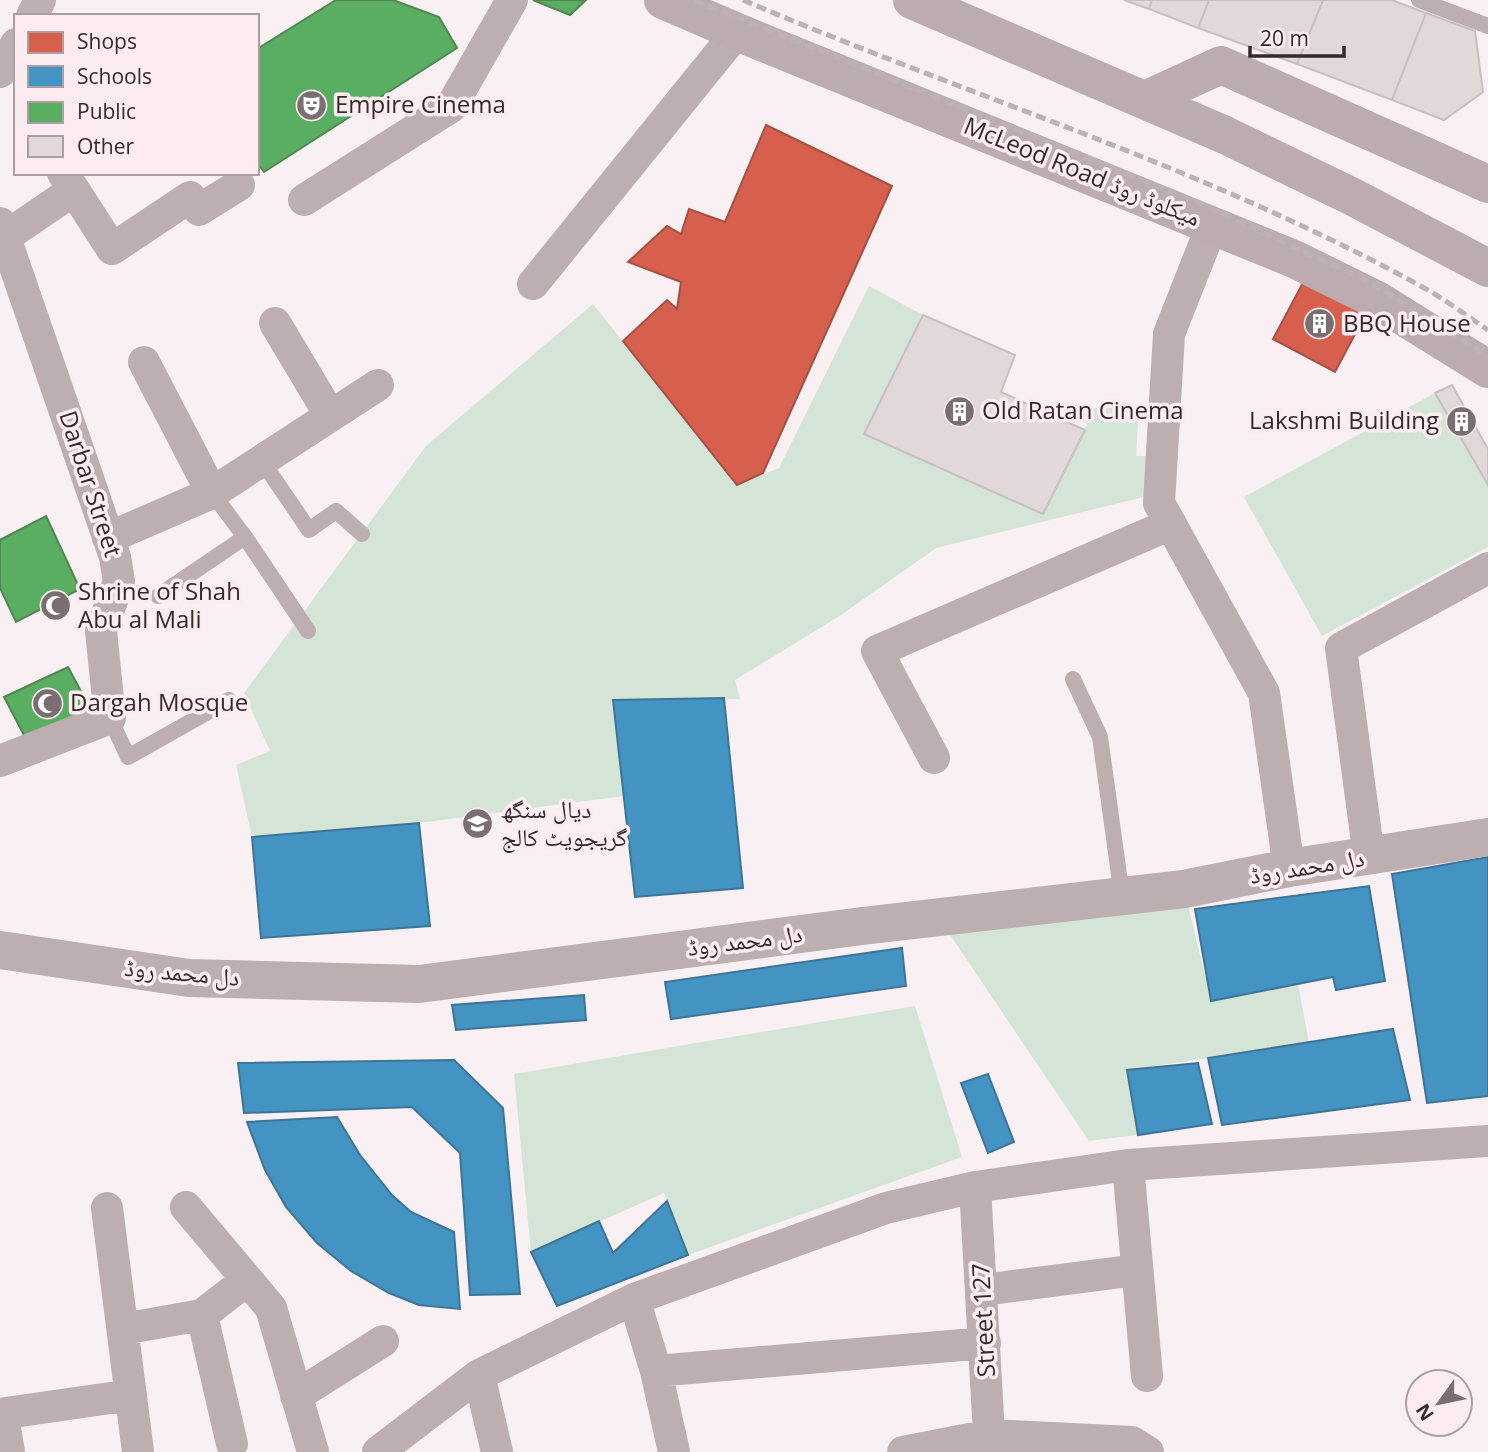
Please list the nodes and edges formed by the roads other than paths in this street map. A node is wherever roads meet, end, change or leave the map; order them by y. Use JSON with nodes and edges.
{"nodes":[{"id":1,"x":512,"y":0,"type":"edge"},
{"id":2,"x":663,"y":0,"type":"edge"},
{"id":3,"x":912,"y":0,"type":"edge"},
{"id":4,"x":1419,"y":0,"type":"edge"},
{"id":5,"x":1488,"y":26,"type":"edge"},
{"id":6,"x":737,"y":32,"type":"junction"},
{"id":7,"x":14,"y":48,"type":"edge"},
{"id":8,"x":0,"y":72,"type":"edge"},
{"id":9,"x":1145,"y":100,"type":"junction"},
{"id":10,"x":68,"y":182,"type":"edge"},
{"id":11,"x":1488,"y":184,"type":"edge"},
{"id":12,"x":239,"y":185,"type":"dead end"},
{"id":13,"x":304,"y":200,"type":"dead end"},
{"id":14,"x":1212,"y":225,"type":"junction"},
{"id":15,"x":3,"y":230,"type":"edge"},
{"id":16,"x":1488,"y":268,"type":"edge"},
{"id":17,"x":533,"y":284,"type":"dead end"},
{"id":18,"x":275,"y":323,"type":"dead end"},
{"id":19,"x":144,"y":362,"type":"dead end"},
{"id":20,"x":1488,"y":369,"type":"edge"},
{"id":21,"x":378,"y":385,"type":"dead end"},
{"id":22,"x":330,"y":415,"type":"junction"},
{"id":23,"x":262,"y":461,"type":"junction"},
{"id":24,"x":212,"y":493,"type":"junction"},
{"id":25,"x":1171,"y":524,"type":"junction"},
{"id":26,"x":362,"y":534,"type":"dead end"},
{"id":27,"x":245,"y":537,"type":"junction"},
{"id":28,"x":108,"y":538,"type":"junction"},
{"id":29,"x":1488,"y":568,"type":"edge"},
{"id":30,"x":158,"y":596,"type":"dead end"},
{"id":31,"x":308,"y":631,"type":"dead end"},
{"id":32,"x":1073,"y":679,"type":"dead end"},
{"id":33,"x":229,"y":700,"type":"dead end"},
{"id":34,"x":110,"y":718,"type":"junction"},
{"id":35,"x":933,"y":758,"type":"dead end"},
{"id":36,"x":0,"y":761,"type":"edge"},
{"id":37,"x":1488,"y":837,"type":"edge"},
{"id":38,"x":1369,"y":857,"type":"junction"},
{"id":39,"x":1289,"y":867,"type":"junction"},
{"id":40,"x":1122,"y":896,"type":"junction"},
{"id":41,"x":0,"y":950,"type":"edge"},
{"id":42,"x":1488,"y":1141,"type":"edge"},
{"id":43,"x":1128,"y":1166,"type":"junction"},
{"id":44,"x":975,"y":1187,"type":"junction"},
{"id":45,"x":186,"y":1207,"type":"dead end"},
{"id":46,"x":107,"y":1208,"type":"dead end"},
{"id":47,"x":1137,"y":1270,"type":"junction"},
{"id":48,"x":247,"y":1280,"type":"junction"},
{"id":49,"x":983,"y":1290,"type":"junction"},
{"id":50,"x":634,"y":1299,"type":"junction"},
{"id":51,"x":202,"y":1315,"type":"junction"},
{"id":52,"x":123,"y":1329,"type":"junction"},
{"id":53,"x":383,"y":1341,"type":"dead end"},
{"id":54,"x":985,"y":1343,"type":"junction"},
{"id":55,"x":656,"y":1371,"type":"junction"},
{"id":56,"x":479,"y":1375,"type":"junction"},
{"id":57,"x":1147,"y":1376,"type":"dead end"},
{"id":58,"x":131,"y":1395,"type":"junction"},
{"id":59,"x":296,"y":1396,"type":"junction"},
{"id":60,"x":0,"y":1415,"type":"edge"},
{"id":61,"x":990,"y":1443,"type":"edge"},
{"id":62,"x":232,"y":1444,"type":"dead end"},
{"id":63,"x":6,"y":1452,"type":"edge"},
{"id":64,"x":138,"y":1452,"type":"edge"},
{"id":65,"x":313,"y":1452,"type":"edge"},
{"id":66,"x":378,"y":1452,"type":"edge"},
{"id":67,"x":497,"y":1452,"type":"edge"},
{"id":68,"x":674,"y":1452,"type":"edge"},
{"id":69,"x":903,"y":1452,"type":"edge"},
{"id":70,"x":1148,"y":1452,"type":"edge"}],
"edges":[{"from":1,"to":13,"type":"street"},
{"from":2,"to":6,"type":"main road","name":"McLeod Road میکلوڈ روڈ"},
{"from":3,"to":9,"type":"main road"},
{"from":4,"to":5,"type":"lane"},
{"from":6,"to":14,"type":"main road","name":"McLeod Road میکلوڈ روڈ"},
{"from":6,"to":17,"type":"street"},
{"from":7,"to":8,"type":"street"},
{"from":9,"to":11,"type":"main road"},
{"from":9,"to":16,"type":"main road"},
{"from":10,"to":12,"type":"street"},
{"from":10,"to":15,"type":"street"},
{"from":14,"to":20,"type":"main road","name":"McLeod Road میکلوڈ روڈ"},
{"from":14,"to":25,"type":"street"},
{"from":15,"to":28,"type":"street","name":"Darbar Street"},
{"from":18,"to":22,"type":"street"},
{"from":19,"to":24,"type":"street"},
{"from":21,"to":22,"type":"street"},
{"from":22,"to":23,"type":"street"},
{"from":23,"to":24,"type":"street"},
{"from":23,"to":26,"type":"lane"},
{"from":24,"to":27,"type":"lane"},
{"from":24,"to":28,"type":"street"},
{"from":25,"to":35,"type":"street"},
{"from":25,"to":39,"type":"street"},
{"from":27,"to":30,"type":"lane"},
{"from":27,"to":31,"type":"lane"},
{"from":28,"to":34,"type":"street","name":"Darbar Street"},
{"from":29,"to":38,"type":"street"},
{"from":32,"to":40,"type":"lane"},
{"from":33,"to":34,"type":"lane"},
{"from":34,"to":36,"type":"street"},
{"from":37,"to":38,"type":"street","name":"دل محمد روڈ"},
{"from":38,"to":39,"type":"street","name":"دل محمد روڈ"},
{"from":39,"to":40,"type":"street","name":"دل محمد روڈ"},
{"from":40,"to":41,"type":"street","name":"دل محمد روڈ"},
{"from":42,"to":43,"type":"street"},
{"from":43,"to":44,"type":"street"},
{"from":43,"to":47,"type":"street"},
{"from":44,"to":49,"type":"street","name":"Street 127"},
{"from":44,"to":50,"type":"street"},
{"from":45,"to":48,"type":"street"},
{"from":46,"to":52,"type":"street"},
{"from":47,"to":49,"type":"street"},
{"from":47,"to":57,"type":"street"},
{"from":48,"to":51,"type":"street"},
{"from":48,"to":59,"type":"street"},
{"from":49,"to":54,"type":"street","name":"Street 127"},
{"from":50,"to":55,"type":"street"},
{"from":50,"to":56,"type":"street"},
{"from":51,"to":52,"type":"street"},
{"from":51,"to":62,"type":"street"},
{"from":52,"to":58,"type":"street"},
{"from":53,"to":59,"type":"street"},
{"from":54,"to":55,"type":"street"},
{"from":54,"to":61,"type":"street","name":"Street 127"},
{"from":55,"to":68,"type":"street"},
{"from":56,"to":66,"type":"street"},
{"from":56,"to":67,"type":"street"},
{"from":58,"to":60,"type":"street"},
{"from":58,"to":64,"type":"street"},
{"from":59,"to":65,"type":"street"},
{"from":60,"to":63,"type":"street"},
{"from":61,"to":69,"type":"street"},
{"from":61,"to":70,"type":"street"}]}
